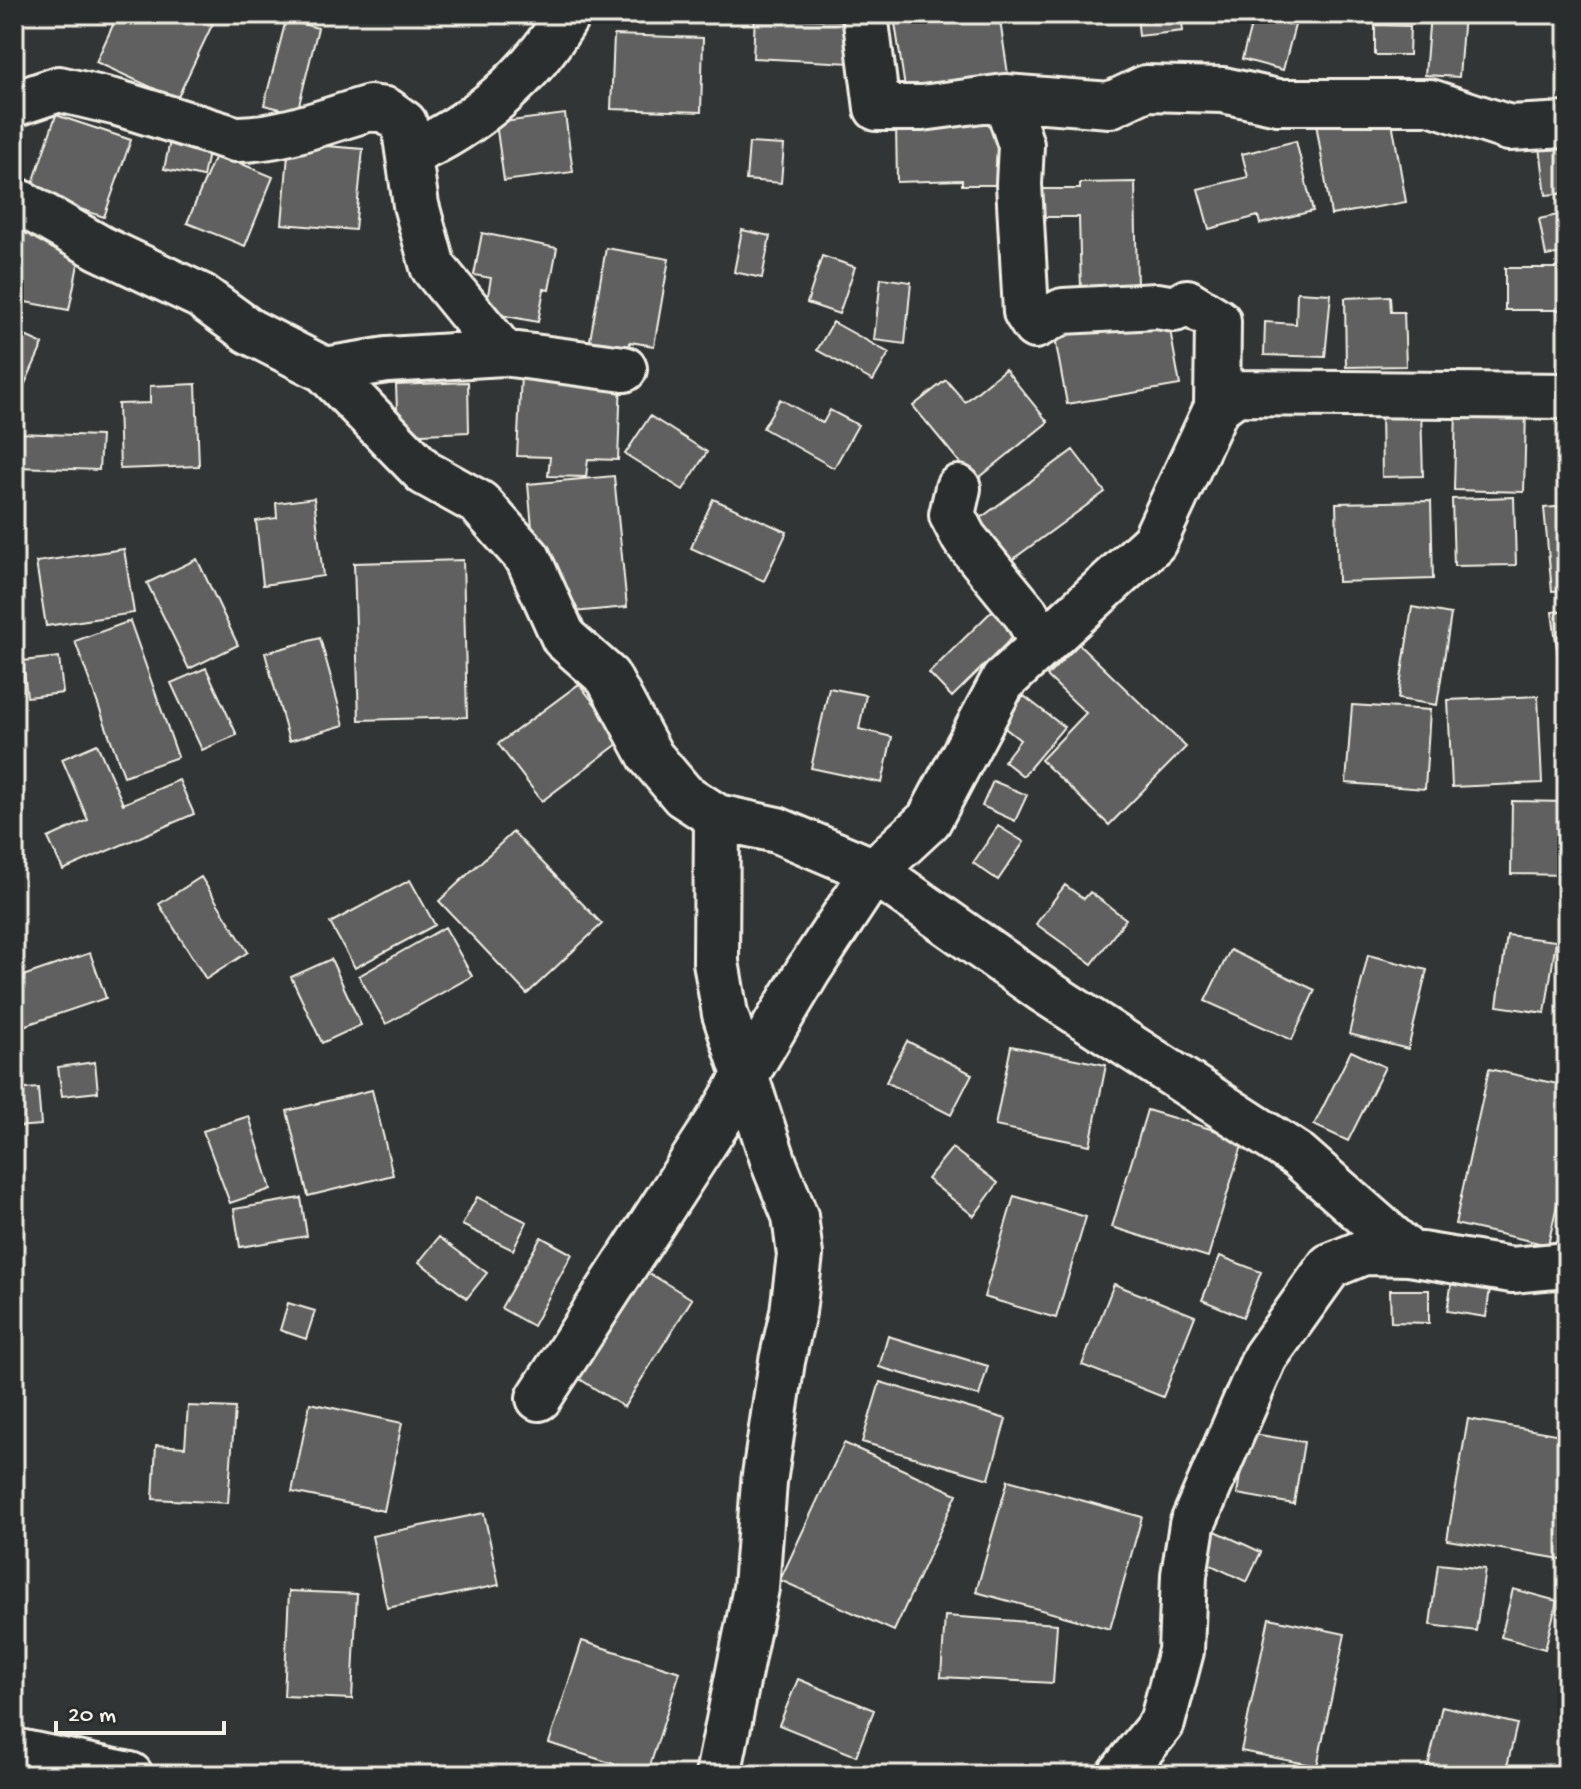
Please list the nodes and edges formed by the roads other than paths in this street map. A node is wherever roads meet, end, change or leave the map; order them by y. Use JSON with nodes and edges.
{"nodes":[{"id":1,"x":568,"y":14,"type":"edge"},
{"id":2,"x":865,"y":14,"type":"edge"},
{"id":3,"x":1005,"y":97,"type":"junction"},
{"id":4,"x":14,"y":104,"type":"edge"},
{"id":5,"x":1567,"y":125,"type":"edge"},
{"id":6,"x":409,"y":154,"type":"junction"},
{"id":7,"x":14,"y":199,"type":"edge"},
{"id":8,"x":503,"y":353,"type":"junction"},
{"id":9,"x":624,"y":369,"type":"dead end"},
{"id":10,"x":325,"y":370,"type":"junction"},
{"id":11,"x":1567,"y":396,"type":"edge"},
{"id":12,"x":1217,"y":407,"type":"junction"},
{"id":13,"x":958,"y":488,"type":"dead end"},
{"id":14,"x":1043,"y":645,"type":"junction"},
{"id":15,"x":717,"y":817,"type":"junction"},
{"id":16,"x":874,"y":871,"type":"junction"},
{"id":17,"x":746,"y":1075,"type":"junction"},
{"id":18,"x":1409,"y":1253,"type":"junction"},
{"id":19,"x":1567,"y":1265,"type":"edge"},
{"id":20,"x":539,"y":1398,"type":"dead end"},
{"id":21,"x":14,"y":1751,"type":"edge"},
{"id":22,"x":130,"y":1775,"type":"edge"},
{"id":23,"x":718,"y":1775,"type":"edge"},
{"id":24,"x":1120,"y":1775,"type":"edge"}],
"edges":[{"from":1,"to":6,"type":"street"},
{"from":2,"to":3,"type":"street"},
{"from":3,"to":5,"type":"street"},
{"from":3,"to":12,"type":"street"},
{"from":4,"to":6,"type":"street"},
{"from":6,"to":8,"type":"street"},
{"from":7,"to":10,"type":"street"},
{"from":8,"to":9,"type":"street"},
{"from":8,"to":10,"type":"street"},
{"from":10,"to":15,"type":"street"},
{"from":11,"to":12,"type":"street"},
{"from":12,"to":14,"type":"street"},
{"from":13,"to":14,"type":"street"},
{"from":14,"to":16,"type":"street"},
{"from":15,"to":16,"type":"street"},
{"from":15,"to":17,"type":"street"},
{"from":16,"to":17,"type":"street"},
{"from":16,"to":18,"type":"street"},
{"from":17,"to":20,"type":"street"},
{"from":17,"to":23,"type":"street"},
{"from":18,"to":19,"type":"street"},
{"from":18,"to":24,"type":"street"},
{"from":21,"to":22,"type":"street"}]}
